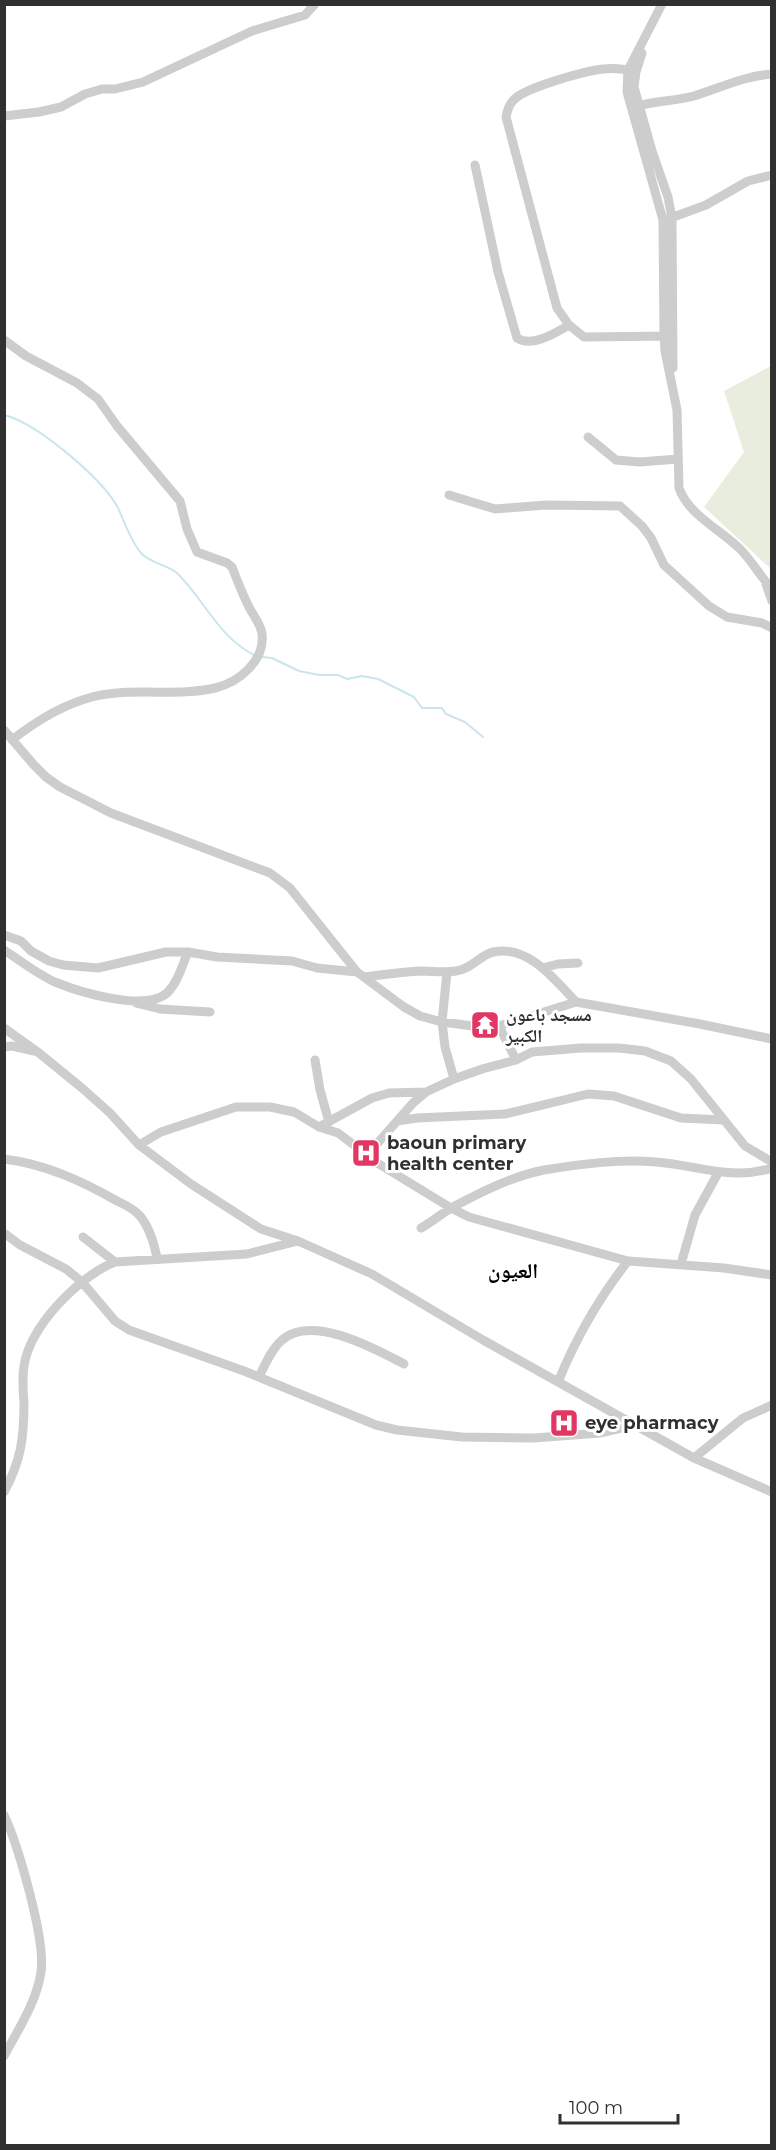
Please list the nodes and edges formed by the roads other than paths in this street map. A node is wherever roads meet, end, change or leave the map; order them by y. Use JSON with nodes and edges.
{"nodes":[{"id":1,"x":315,"y":4,"type":"edge"},
{"id":2,"x":662,"y":4,"type":"edge"},
{"id":3,"x":668,"y":4,"type":"edge"},
{"id":4,"x":632,"y":71,"type":"junction"},
{"id":5,"x":771,"y":74,"type":"edge"},
{"id":6,"x":635,"y":107,"type":"junction"},
{"id":7,"x":4,"y":116,"type":"edge"},
{"id":8,"x":474,"y":165,"type":"dead end"},
{"id":9,"x":771,"y":176,"type":"edge"},
{"id":10,"x":667,"y":219,"type":"junction"},
{"id":11,"x":569,"y":325,"type":"junction"},
{"id":12,"x":668,"y":336,"type":"junction"},
{"id":13,"x":4,"y":340,"type":"edge"},
{"id":14,"x":588,"y":437,"type":"dead end"},
{"id":15,"x":678,"y":459,"type":"junction"},
{"id":16,"x":449,"y":495,"type":"dead end"},
{"id":17,"x":768,"y":586,"type":"edge"},
{"id":18,"x":771,"y":601,"type":"edge"},
{"id":19,"x":771,"y":628,"type":"edge"},
{"id":20,"x":4,"y":730,"type":"edge"},
{"id":21,"x":12,"y":740,"type":"junction"},
{"id":22,"x":4,"y":934,"type":"edge"},
{"id":23,"x":4,"y":950,"type":"edge"},
{"id":24,"x":188,"y":952,"type":"junction"},
{"id":25,"x":578,"y":963,"type":"dead end"},
{"id":26,"x":543,"y":968,"type":"junction"},
{"id":27,"x":447,"y":972,"type":"junction"},
{"id":28,"x":361,"y":974,"type":"junction"},
{"id":29,"x":128,"y":1001,"type":"junction"},
{"id":30,"x":576,"y":1002,"type":"junction"},
{"id":31,"x":210,"y":1012,"type":"dead end"},
{"id":32,"x":442,"y":1022,"type":"junction"},
{"id":33,"x":499,"y":1026,"type":"junction"},
{"id":34,"x":4,"y":1028,"type":"edge"},
{"id":35,"x":771,"y":1039,"type":"edge"},
{"id":36,"x":4,"y":1047,"type":"edge"},
{"id":37,"x":39,"y":1053,"type":"junction"},
{"id":38,"x":315,"y":1060,"type":"dead end"},
{"id":39,"x":516,"y":1060,"type":"junction"},
{"id":40,"x":454,"y":1079,"type":"junction"},
{"id":41,"x":426,"y":1092,"type":"junction"},
{"id":42,"x":724,"y":1120,"type":"junction"},
{"id":43,"x":396,"y":1121,"type":"junction"},
{"id":44,"x":329,"y":1122,"type":"junction"},
{"id":45,"x":319,"y":1127,"type":"junction"},
{"id":46,"x":139,"y":1145,"type":"junction"},
{"id":47,"x":368,"y":1154,"type":"junction"},
{"id":48,"x":4,"y":1159,"type":"edge"},
{"id":49,"x":771,"y":1162,"type":"edge"},
{"id":50,"x":771,"y":1168,"type":"edge"},
{"id":51,"x":718,"y":1173,"type":"junction"},
{"id":52,"x":451,"y":1208,"type":"junction"},
{"id":53,"x":421,"y":1228,"type":"dead end"},
{"id":54,"x":4,"y":1233,"type":"edge"},
{"id":55,"x":83,"y":1237,"type":"dead end"},
{"id":56,"x":298,"y":1242,"type":"junction"},
{"id":57,"x":158,"y":1258,"type":"junction"},
{"id":58,"x":628,"y":1261,"type":"junction"},
{"id":59,"x":116,"y":1262,"type":"junction"},
{"id":60,"x":681,"y":1263,"type":"junction"},
{"id":61,"x":771,"y":1275,"type":"edge"},
{"id":62,"x":82,"y":1282,"type":"junction"},
{"id":63,"x":404,"y":1364,"type":"dead end"},
{"id":64,"x":259,"y":1377,"type":"junction"},
{"id":65,"x":558,"y":1383,"type":"junction"},
{"id":66,"x":771,"y":1405,"type":"edge"},
{"id":67,"x":634,"y":1425,"type":"junction"},
{"id":68,"x":694,"y":1458,"type":"junction"},
{"id":69,"x":4,"y":1492,"type":"edge"},
{"id":70,"x":771,"y":1492,"type":"edge"},
{"id":71,"x":4,"y":1815,"type":"edge"},
{"id":72,"x":4,"y":2056,"type":"edge"}],
"edges":[{"from":1,"to":7,"type":"street"},
{"from":2,"to":4,"type":"street"},
{"from":3,"to":4,"type":"street"},
{"from":4,"to":6,"type":"street"},
{"from":4,"to":11,"type":"street"},
{"from":5,"to":6,"type":"street"},
{"from":6,"to":10,"type":"street"},
{"from":8,"to":11,"type":"street"},
{"from":9,"to":10,"type":"street"},
{"from":10,"to":12,"type":"street"},
{"from":11,"to":12,"type":"street"},
{"from":12,"to":15,"type":"street"},
{"from":13,"to":21,"type":"street"},
{"from":14,"to":15,"type":"street"},
{"from":15,"to":17,"type":"street"},
{"from":16,"to":19,"type":"street"},
{"from":17,"to":18,"type":"street"},
{"from":20,"to":21,"type":"street"},
{"from":21,"to":28,"type":"street"},
{"from":22,"to":24,"type":"street"},
{"from":23,"to":29,"type":"street"},
{"from":24,"to":28,"type":"street"},
{"from":24,"to":29,"type":"street"},
{"from":25,"to":26,"type":"street"},
{"from":26,"to":27,"type":"street"},
{"from":26,"to":30,"type":"street"},
{"from":27,"to":28,"type":"street"},
{"from":27,"to":32,"type":"street"},
{"from":28,"to":32,"type":"street"},
{"from":29,"to":31,"type":"street"},
{"from":30,"to":33,"type":"street"},
{"from":30,"to":35,"type":"street"},
{"from":32,"to":33,"type":"street"},
{"from":32,"to":40,"type":"street"},
{"from":33,"to":39,"type":"street"},
{"from":34,"to":37,"type":"street"},
{"from":36,"to":37,"type":"street"},
{"from":37,"to":46,"type":"street"},
{"from":38,"to":44,"type":"street"},
{"from":39,"to":40,"type":"street"},
{"from":39,"to":42,"type":"street"},
{"from":40,"to":41,"type":"street"},
{"from":41,"to":43,"type":"street"},
{"from":41,"to":44,"type":"street"},
{"from":42,"to":43,"type":"street"},
{"from":42,"to":49,"type":"street"},
{"from":43,"to":47,"type":"street"},
{"from":44,"to":45,"type":"street"},
{"from":45,"to":46,"type":"street"},
{"from":45,"to":47,"type":"street"},
{"from":46,"to":56,"type":"street"},
{"from":47,"to":52,"type":"street"},
{"from":48,"to":57,"type":"street"},
{"from":50,"to":51,"type":"street"},
{"from":51,"to":52,"type":"street"},
{"from":51,"to":60,"type":"street"},
{"from":52,"to":53,"type":"street"},
{"from":52,"to":58,"type":"street"},
{"from":54,"to":62,"type":"street"},
{"from":55,"to":59,"type":"street"},
{"from":56,"to":57,"type":"street"},
{"from":56,"to":65,"type":"street"},
{"from":57,"to":59,"type":"street"},
{"from":58,"to":60,"type":"street"},
{"from":58,"to":65,"type":"street"},
{"from":59,"to":62,"type":"street"},
{"from":60,"to":61,"type":"street"},
{"from":62,"to":64,"type":"street"},
{"from":62,"to":69,"type":"street"},
{"from":63,"to":64,"type":"street"},
{"from":64,"to":67,"type":"street"},
{"from":65,"to":67,"type":"street"},
{"from":66,"to":68,"type":"street"},
{"from":67,"to":68,"type":"street"},
{"from":68,"to":70,"type":"street"},
{"from":71,"to":72,"type":"street"}]}
